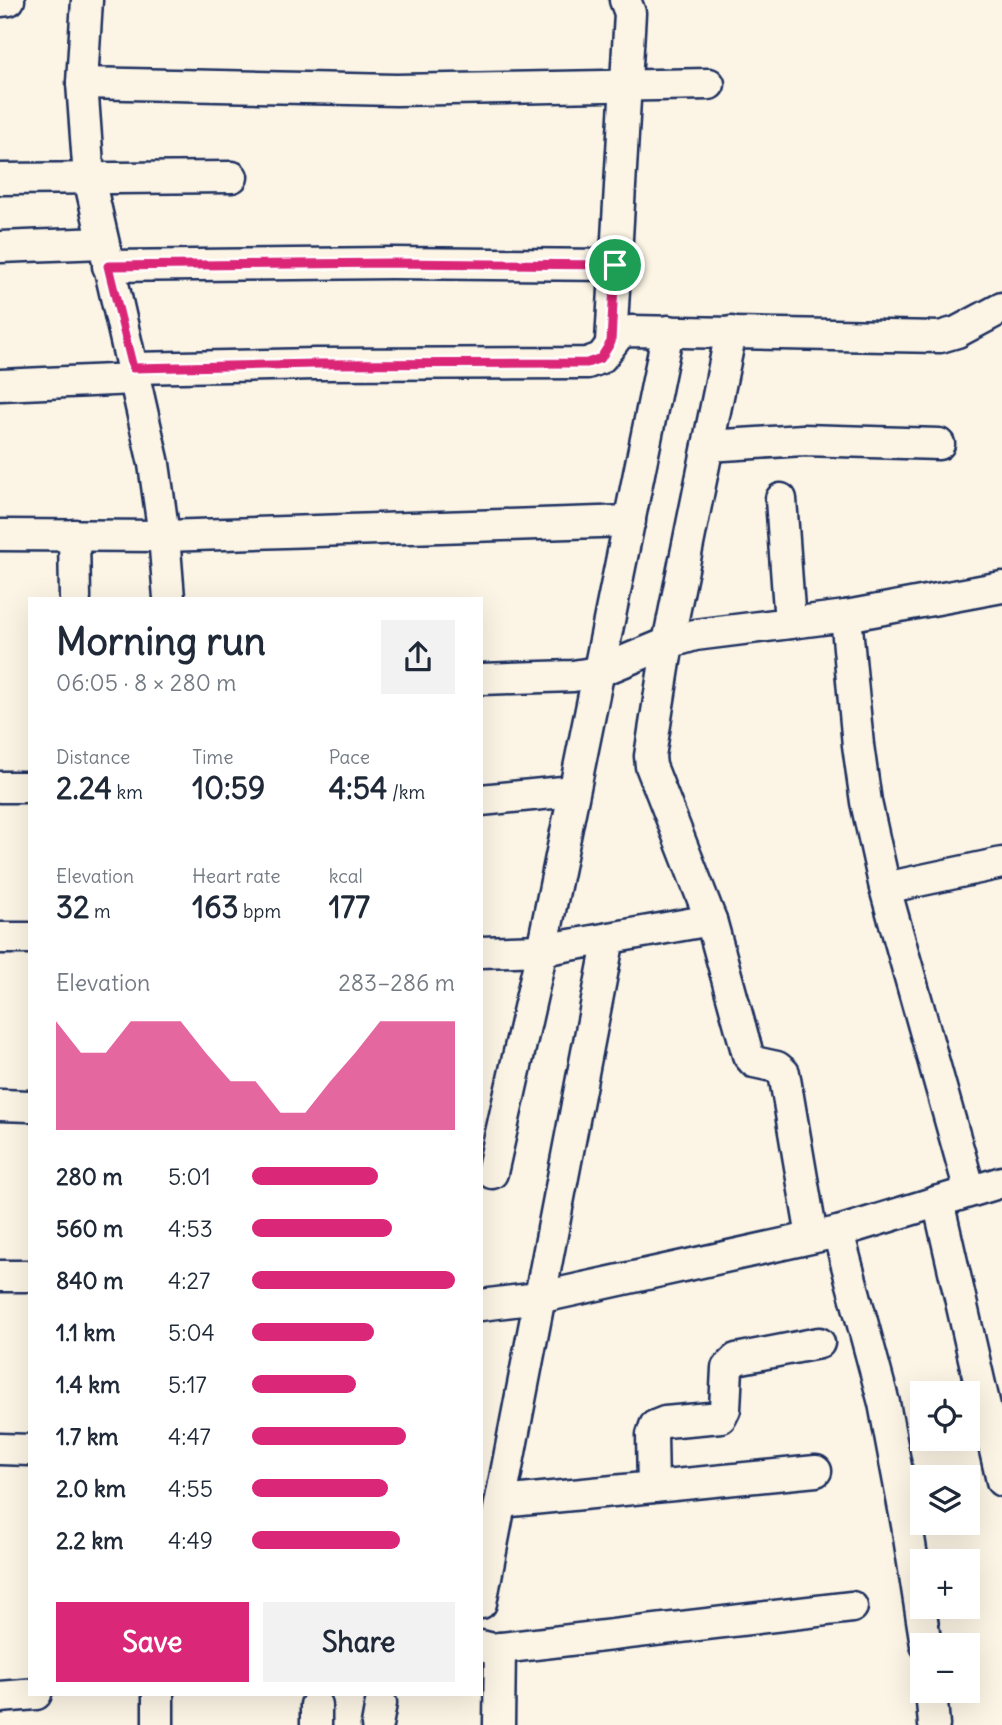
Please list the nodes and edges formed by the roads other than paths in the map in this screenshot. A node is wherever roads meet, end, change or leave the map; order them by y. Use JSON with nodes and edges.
{"nodes":[{"id":1,"x":9,"y":0,"type":"edge"},
{"id":2,"x":88,"y":0,"type":"edge"},
{"id":3,"x":625,"y":0,"type":"edge"},
{"id":4,"x":0,"y":1,"type":"edge"},
{"id":5,"x":82,"y":83,"type":"junction"},
{"id":6,"x":709,"y":84,"type":"dead end"},
{"id":7,"x":625,"y":86,"type":"junction"},
{"id":8,"x":232,"y":177,"type":"dead end"},
{"id":9,"x":89,"y":178,"type":"junction"},
{"id":10,"x":0,"y":179,"type":"edge"},
{"id":11,"x":0,"y":247,"type":"edge"},
{"id":12,"x":105,"y":255,"type":"junction"},
{"id":13,"x":615,"y":265,"type":"junction"},
{"id":14,"x":1002,"y":307,"type":"edge"},
{"id":15,"x":668,"y":331,"type":"junction"},
{"id":16,"x":731,"y":332,"type":"junction"},
{"id":17,"x":611,"y":342,"type":"junction"},
{"id":18,"x":134,"y":374,"type":"junction"},
{"id":19,"x":0,"y":386,"type":"edge"},
{"id":20,"x":939,"y":444,"type":"dead end"},
{"id":21,"x":708,"y":446,"type":"junction"},
{"id":22,"x":781,"y":499,"type":"dead end"},
{"id":23,"x":630,"y":521,"type":"junction"},
{"id":24,"x":0,"y":535,"type":"edge"},
{"id":25,"x":74,"y":535,"type":"junction"},
{"id":26,"x":164,"y":536,"type":"junction"},
{"id":27,"x":1002,"y":587,"type":"edge"},
{"id":28,"x":75,"y":597,"type":"edge"},
{"id":29,"x":169,"y":597,"type":"edge"},
{"id":30,"x":846,"y":616,"type":"junction"},
{"id":31,"x":790,"y":624,"type":"junction"},
{"id":32,"x":668,"y":643,"type":"junction"},
{"id":33,"x":598,"y":672,"type":"junction"},
{"id":34,"x":483,"y":680,"type":"edge"},
{"id":35,"x":0,"y":787,"type":"edge"},
{"id":36,"x":28,"y":787,"type":"edge"},
{"id":37,"x":573,"y":791,"type":"junction"},
{"id":38,"x":483,"y":800,"type":"edge"},
{"id":39,"x":1002,"y":863,"type":"edge"},
{"id":40,"x":885,"y":888,"type":"junction"},
{"id":41,"x":711,"y":920,"type":"junction"},
{"id":42,"x":0,"y":938,"type":"edge"},
{"id":43,"x":28,"y":938,"type":"edge"},
{"id":44,"x":609,"y":938,"type":"junction"},
{"id":45,"x":542,"y":950,"type":"junction"},
{"id":46,"x":483,"y":952,"type":"edge"},
{"id":47,"x":0,"y":1105,"type":"edge"},
{"id":48,"x":28,"y":1106,"type":"edge"},
{"id":49,"x":492,"y":1173,"type":"dead end"},
{"id":50,"x":1002,"y":1182,"type":"edge"},
{"id":51,"x":970,"y":1191,"type":"junction"},
{"id":52,"x":939,"y":1201,"type":"junction"},
{"id":53,"x":825,"y":1235,"type":"junction"},
{"id":54,"x":0,"y":1276,"type":"edge"},
{"id":55,"x":28,"y":1276,"type":"edge"},
{"id":56,"x":538,"y":1298,"type":"junction"},
{"id":57,"x":483,"y":1305,"type":"edge"},
{"id":58,"x":819,"y":1343,"type":"dead end"},
{"id":59,"x":0,"y":1449,"type":"edge"},
{"id":60,"x":28,"y":1450,"type":"edge"},
{"id":61,"x":816,"y":1471,"type":"dead end"},
{"id":62,"x":1002,"y":1481,"type":"edge"},
{"id":63,"x":653,"y":1487,"type":"junction"},
{"id":64,"x":500,"y":1502,"type":"junction"},
{"id":65,"x":483,"y":1592,"type":"edge"},
{"id":66,"x":852,"y":1607,"type":"dead end"},
{"id":67,"x":924,"y":1633,"type":"edge"},
{"id":68,"x":491,"y":1647,"type":"edge"},
{"id":69,"x":28,"y":1695,"type":"edge"},
{"id":70,"x":158,"y":1696,"type":"edge"},
{"id":71,"x":0,"y":1697,"type":"edge"},
{"id":72,"x":932,"y":1703,"type":"edge"},
{"id":73,"x":158,"y":1725,"type":"edge"},
{"id":74,"x":499,"y":1725,"type":"edge"},
{"id":75,"x":934,"y":1725,"type":"edge"}],
"edges":[{"from":1,"to":4,"type":"street"},
{"from":2,"to":5,"type":"street"},
{"from":3,"to":7,"type":"street"},
{"from":5,"to":7,"type":"street"},
{"from":5,"to":9,"type":"street"},
{"from":6,"to":7,"type":"street"},
{"from":7,"to":13,"type":"street"},
{"from":8,"to":9,"type":"street"},
{"from":9,"to":10,"type":"street"},
{"from":9,"to":12,"type":"street"},
{"from":11,"to":12,"type":"street"},
{"from":12,"to":13,"type":"street"},
{"from":12,"to":18,"type":"street"},
{"from":13,"to":17,"type":"street"},
{"from":14,"to":16,"type":"street"},
{"from":15,"to":16,"type":"street"},
{"from":15,"to":17,"type":"street"},
{"from":15,"to":23,"type":"street"},
{"from":16,"to":21,"type":"street"},
{"from":17,"to":18,"type":"street"},
{"from":18,"to":19,"type":"street"},
{"from":18,"to":26,"type":"street"},
{"from":20,"to":21,"type":"street"},
{"from":21,"to":32,"type":"street"},
{"from":22,"to":31,"type":"street"},
{"from":23,"to":26,"type":"street"},
{"from":23,"to":33,"type":"street"},
{"from":24,"to":25,"type":"street"},
{"from":25,"to":26,"type":"street"},
{"from":25,"to":28,"type":"street"},
{"from":26,"to":29,"type":"street"},
{"from":27,"to":30,"type":"street"},
{"from":30,"to":31,"type":"street"},
{"from":30,"to":40,"type":"street"},
{"from":31,"to":32,"type":"street"},
{"from":32,"to":33,"type":"street"},
{"from":32,"to":41,"type":"street"},
{"from":33,"to":34,"type":"street"},
{"from":33,"to":37,"type":"street"},
{"from":35,"to":36,"type":"street"},
{"from":37,"to":38,"type":"street"},
{"from":37,"to":45,"type":"street"},
{"from":39,"to":40,"type":"street"},
{"from":40,"to":51,"type":"street"},
{"from":41,"to":44,"type":"street"},
{"from":41,"to":53,"type":"street"},
{"from":42,"to":43,"type":"street"},
{"from":44,"to":45,"type":"street"},
{"from":44,"to":56,"type":"street"},
{"from":45,"to":46,"type":"street"},
{"from":45,"to":49,"type":"street"},
{"from":47,"to":48,"type":"street"},
{"from":50,"to":51,"type":"street"},
{"from":51,"to":52,"type":"street"},
{"from":52,"to":53,"type":"street"},
{"from":52,"to":62,"type":"street"},
{"from":53,"to":56,"type":"street"},
{"from":53,"to":67,"type":"street"},
{"from":54,"to":55,"type":"street"},
{"from":56,"to":57,"type":"street"},
{"from":56,"to":64,"type":"street"},
{"from":58,"to":63,"type":"street"},
{"from":59,"to":60,"type":"street"},
{"from":61,"to":63,"type":"street"},
{"from":63,"to":64,"type":"street"},
{"from":64,"to":65,"type":"street"},
{"from":66,"to":68,"type":"street"},
{"from":68,"to":74,"type":"street"},
{"from":69,"to":71,"type":"street"},
{"from":70,"to":73,"type":"street"},
{"from":72,"to":75,"type":"street"}]}
